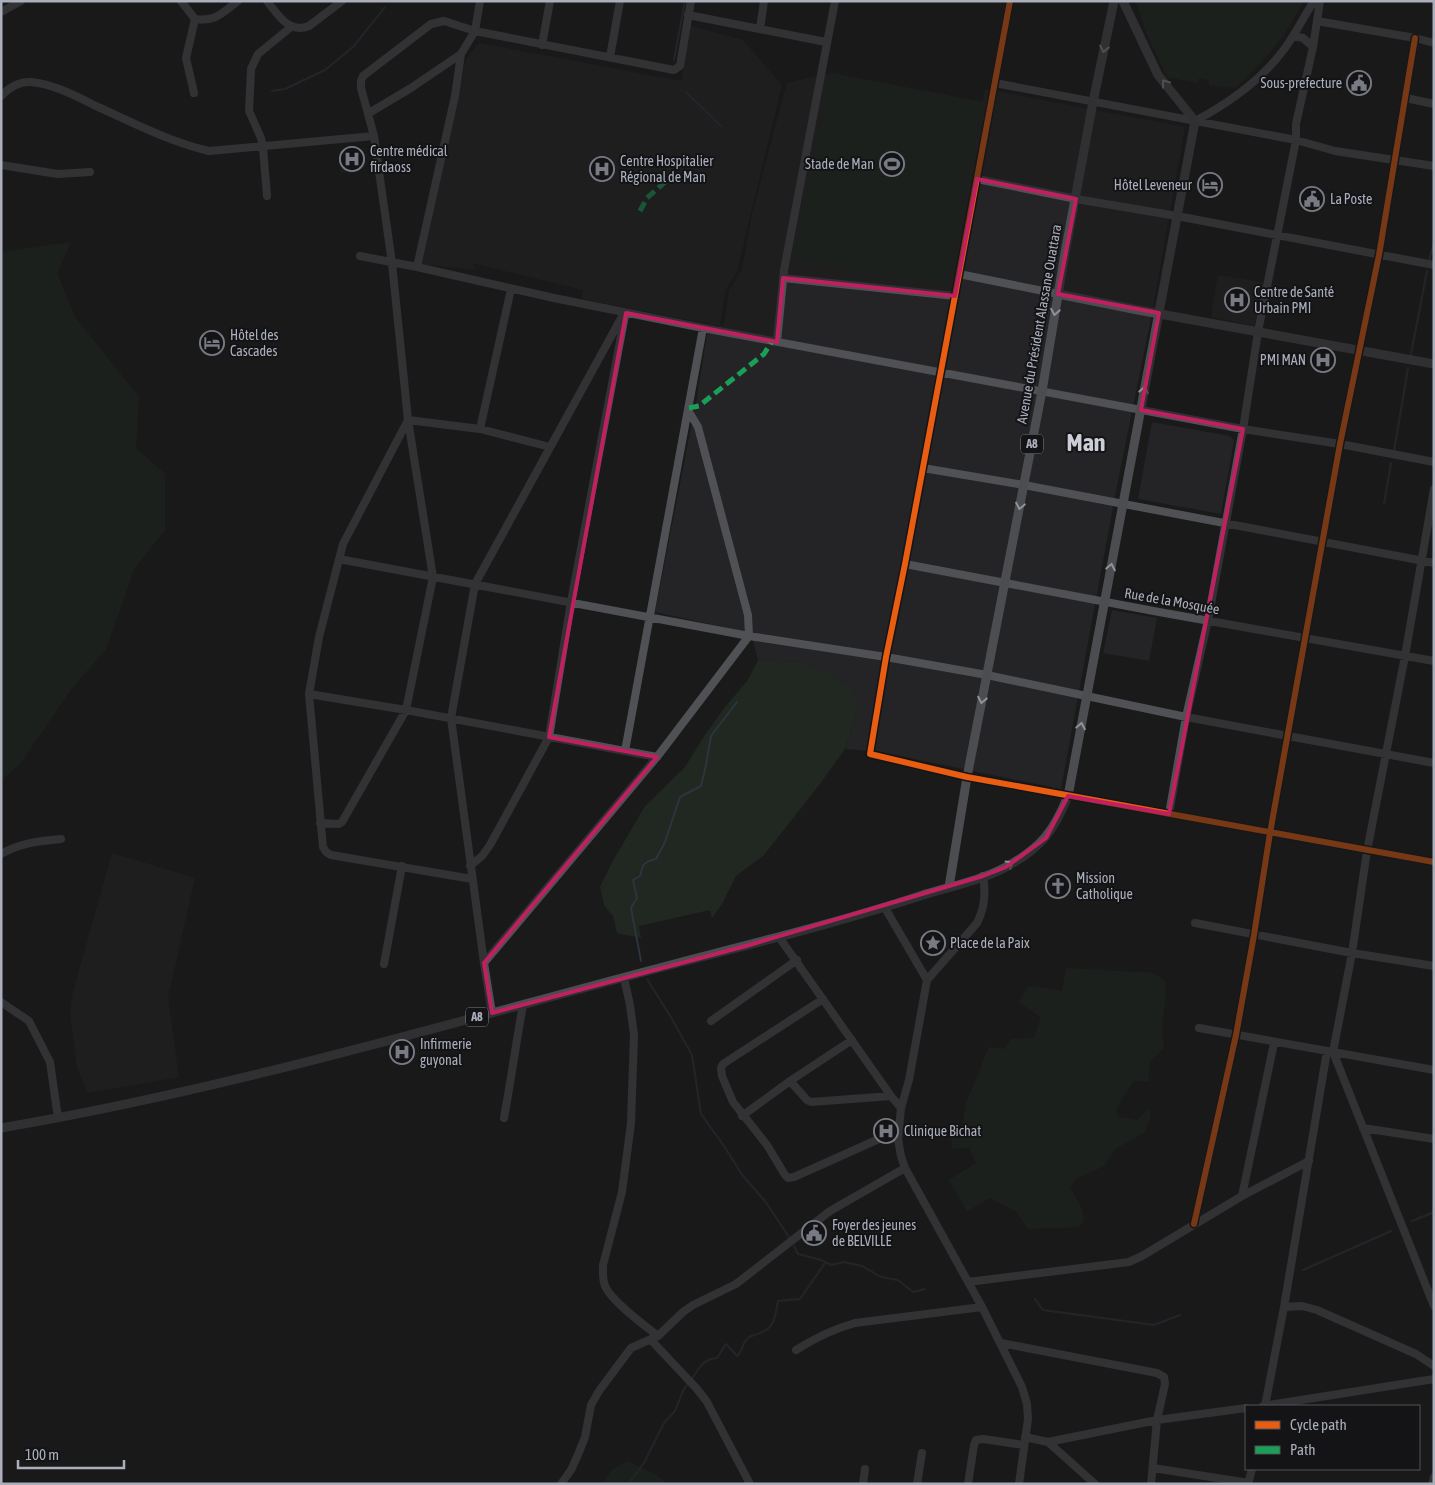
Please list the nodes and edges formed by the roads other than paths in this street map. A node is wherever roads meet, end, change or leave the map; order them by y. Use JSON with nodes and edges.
{"nodes":[{"id":1,"x":21,"y":1,"type":"edge"},
{"id":2,"x":181,"y":1,"type":"edge"},
{"id":3,"x":238,"y":1,"type":"edge"},
{"id":4,"x":267,"y":1,"type":"edge"},
{"id":5,"x":342,"y":1,"type":"edge"},
{"id":6,"x":480,"y":1,"type":"edge"},
{"id":7,"x":550,"y":1,"type":"edge"},
{"id":8,"x":620,"y":1,"type":"edge"},
{"id":9,"x":691,"y":1,"type":"edge"},
{"id":10,"x":764,"y":1,"type":"edge"},
{"id":11,"x":835,"y":1,"type":"edge"},
{"id":12,"x":1010,"y":1,"type":"edge"},
{"id":13,"x":1114,"y":1,"type":"edge"},
{"id":14,"x":1123,"y":1,"type":"edge"},
{"id":15,"x":1314,"y":1,"type":"edge"},
{"id":16,"x":1320,"y":1,"type":"edge"},
{"id":17,"x":1,"y":12,"type":"edge"},
{"id":18,"x":688,"y":15,"type":"junction"},
{"id":19,"x":195,"y":19,"type":"junction"},
{"id":20,"x":1317,"y":21,"type":"junction"},
{"id":21,"x":292,"y":27,"type":"junction"},
{"id":22,"x":760,"y":29,"type":"junction"},
{"id":23,"x":475,"y":31,"type":"junction"},
{"id":24,"x":1293,"y":36,"type":"junction"},
{"id":25,"x":1415,"y":38,"type":"junction"},
{"id":26,"x":826,"y":42,"type":"junction"},
{"id":27,"x":1434,"y":43,"type":"edge"},
{"id":28,"x":542,"y":45,"type":"junction"},
{"id":29,"x":1313,"y":47,"type":"junction"},
{"id":30,"x":461,"y":54,"type":"junction"},
{"id":31,"x":610,"y":57,"type":"junction"},
{"id":32,"x":995,"y":83,"type":"junction"},
{"id":33,"x":194,"y":92,"type":"dead end"},
{"id":34,"x":1,"y":96,"type":"edge"},
{"id":35,"x":1406,"y":98,"type":"junction"},
{"id":36,"x":1093,"y":102,"type":"junction"},
{"id":37,"x":1434,"y":104,"type":"edge"},
{"id":38,"x":369,"y":113,"type":"junction"},
{"id":39,"x":1195,"y":121,"type":"junction"},
{"id":40,"x":374,"y":136,"type":"junction"},
{"id":41,"x":1296,"y":140,"type":"junction"},
{"id":42,"x":263,"y":148,"type":"junction"},
{"id":43,"x":1394,"y":159,"type":"junction"},
{"id":44,"x":1,"y":165,"type":"edge"},
{"id":45,"x":1434,"y":166,"type":"edge"},
{"id":46,"x":90,"y":172,"type":"dead end"},
{"id":47,"x":977,"y":179,"type":"junction"},
{"id":48,"x":267,"y":196,"type":"dead end"},
{"id":49,"x":1076,"y":199,"type":"junction"},
{"id":50,"x":1177,"y":216,"type":"junction"},
{"id":51,"x":1276,"y":235,"type":"junction"},
{"id":52,"x":1380,"y":255,"type":"junction"},
{"id":53,"x":360,"y":256,"type":"dead end"},
{"id":54,"x":392,"y":263,"type":"junction"},
{"id":55,"x":1434,"y":265,"type":"edge"},
{"id":56,"x":417,"y":267,"type":"junction"},
{"id":57,"x":959,"y":274,"type":"junction"},
{"id":58,"x":783,"y":278,"type":"junction"},
{"id":59,"x":511,"y":289,"type":"junction"},
{"id":60,"x":1058,"y":294,"type":"junction"},
{"id":61,"x":955,"y":296,"type":"junction"},
{"id":62,"x":625,"y":313,"type":"junction"},
{"id":63,"x":1159,"y":313,"type":"junction"},
{"id":64,"x":703,"y":328,"type":"junction"},
{"id":65,"x":1258,"y":332,"type":"junction"},
{"id":66,"x":777,"y":342,"type":"junction"},
{"id":67,"x":1359,"y":350,"type":"junction"},
{"id":68,"x":1434,"y":364,"type":"edge"},
{"id":69,"x":941,"y":373,"type":"junction"},
{"id":70,"x":1042,"y":391,"type":"junction"},
{"id":71,"x":688,"y":410,"type":"junction"},
{"id":72,"x":1141,"y":410,"type":"junction"},
{"id":73,"x":408,"y":420,"type":"junction"},
{"id":74,"x":480,"y":429,"type":"junction"},
{"id":75,"x":1243,"y":429,"type":"junction"},
{"id":76,"x":1340,"y":444,"type":"junction"},
{"id":77,"x":550,"y":447,"type":"junction"},
{"id":78,"x":1434,"y":462,"type":"edge"},
{"id":79,"x":923,"y":468,"type":"junction"},
{"id":80,"x":1024,"y":485,"type":"junction"},
{"id":81,"x":1434,"y":489,"type":"edge"},
{"id":82,"x":1123,"y":504,"type":"junction"},
{"id":83,"x":1226,"y":524,"type":"junction"},
{"id":84,"x":1322,"y":542,"type":"junction"},
{"id":85,"x":339,"y":559,"type":"junction"},
{"id":86,"x":1421,"y":561,"type":"junction"},
{"id":87,"x":1434,"y":563,"type":"edge"},
{"id":88,"x":905,"y":564,"type":"junction"},
{"id":89,"x":433,"y":577,"type":"junction"},
{"id":90,"x":474,"y":584,"type":"junction"},
{"id":91,"x":1005,"y":584,"type":"junction"},
{"id":92,"x":571,"y":602,"type":"junction"},
{"id":93,"x":1104,"y":602,"type":"junction"},
{"id":94,"x":650,"y":618,"type":"junction"},
{"id":95,"x":1208,"y":620,"type":"junction"},
{"id":96,"x":749,"y":636,"type":"junction"},
{"id":97,"x":1305,"y":638,"type":"junction"},
{"id":98,"x":1405,"y":656,"type":"junction"},
{"id":99,"x":886,"y":657,"type":"junction"},
{"id":100,"x":1434,"y":662,"type":"edge"},
{"id":101,"x":987,"y":675,"type":"junction"},
{"id":102,"x":309,"y":694,"type":"junction"},
{"id":103,"x":1087,"y":695,"type":"junction"},
{"id":104,"x":406,"y":710,"type":"junction"},
{"id":105,"x":1186,"y":717,"type":"junction"},
{"id":106,"x":451,"y":718,"type":"junction"},
{"id":107,"x":1287,"y":735,"type":"junction"},
{"id":108,"x":549,"y":737,"type":"junction"},
{"id":109,"x":625,"y":751,"type":"junction"},
{"id":110,"x":1385,"y":754,"type":"junction"},
{"id":111,"x":657,"y":757,"type":"junction"},
{"id":112,"x":1434,"y":763,"type":"edge"},
{"id":113,"x":967,"y":776,"type":"junction"},
{"id":114,"x":1068,"y":796,"type":"junction"},
{"id":115,"x":1168,"y":814,"type":"junction"},
{"id":116,"x":320,"y":823,"type":"junction"},
{"id":117,"x":1270,"y":833,"type":"junction"},
{"id":118,"x":61,"y":839,"type":"dead end"},
{"id":119,"x":1367,"y":851,"type":"junction"},
{"id":120,"x":1,"y":854,"type":"edge"},
{"id":121,"x":1434,"y":862,"type":"edge"},
{"id":122,"x":402,"y":866,"type":"junction"},
{"id":123,"x":470,"y":866,"type":"junction"},
{"id":124,"x":983,"y":876,"type":"junction"},
{"id":125,"x":472,"y":878,"type":"junction"},
{"id":126,"x":949,"y":887,"type":"junction"},
{"id":127,"x":885,"y":908,"type":"junction"},
{"id":128,"x":1195,"y":923,"type":"dead end"},
{"id":129,"x":1254,"y":935,"type":"junction"},
{"id":130,"x":779,"y":937,"type":"junction"},
{"id":131,"x":1352,"y":953,"type":"junction"},
{"id":132,"x":797,"y":960,"type":"junction"},
{"id":133,"x":484,"y":963,"type":"junction"},
{"id":134,"x":384,"y":964,"type":"dead end"},
{"id":135,"x":1434,"y":966,"type":"edge"},
{"id":136,"x":624,"y":978,"type":"junction"},
{"id":137,"x":927,"y":980,"type":"junction"},
{"id":138,"x":823,"y":999,"type":"junction"},
{"id":139,"x":1,"y":1002,"type":"edge"},
{"id":140,"x":523,"y":1005,"type":"junction"},
{"id":141,"x":492,"y":1013,"type":"junction"},
{"id":142,"x":711,"y":1021,"type":"dead end"},
{"id":143,"x":1199,"y":1028,"type":"dead end"},
{"id":144,"x":1236,"y":1035,"type":"junction"},
{"id":145,"x":852,"y":1040,"type":"junction"},
{"id":146,"x":1274,"y":1043,"type":"junction"},
{"id":147,"x":1330,"y":1051,"type":"junction"},
{"id":148,"x":1433,"y":1068,"type":"edge"},
{"id":149,"x":790,"y":1081,"type":"junction"},
{"id":150,"x":890,"y":1096,"type":"junction"},
{"id":151,"x":901,"y":1108,"type":"junction"},
{"id":152,"x":742,"y":1116,"type":"junction"},
{"id":153,"x":58,"y":1118,"type":"junction"},
{"id":154,"x":504,"y":1118,"type":"dead end"},
{"id":155,"x":1,"y":1128,"type":"edge"},
{"id":156,"x":1363,"y":1128,"type":"junction"},
{"id":157,"x":898,"y":1139,"type":"junction"},
{"id":158,"x":1434,"y":1140,"type":"edge"},
{"id":159,"x":1309,"y":1161,"type":"junction"},
{"id":160,"x":906,"y":1168,"type":"junction"},
{"id":161,"x":1242,"y":1196,"type":"junction"},
{"id":162,"x":1194,"y":1224,"type":"junction"},
{"id":163,"x":968,"y":1282,"type":"junction"},
{"id":164,"x":1434,"y":1306,"type":"edge"},
{"id":165,"x":982,"y":1307,"type":"junction"},
{"id":166,"x":1284,"y":1307,"type":"junction"},
{"id":167,"x":654,"y":1338,"type":"junction"},
{"id":168,"x":1001,"y":1343,"type":"junction"},
{"id":169,"x":796,"y":1350,"type":"dead end"},
{"id":170,"x":1434,"y":1366,"type":"edge"},
{"id":171,"x":1434,"y":1378,"type":"edge"},
{"id":172,"x":1264,"y":1405,"type":"edge"},
{"id":173,"x":1270,"y":1405,"type":"edge"},
{"id":174,"x":1245,"y":1408,"type":"edge"},
{"id":175,"x":1157,"y":1420,"type":"junction"},
{"id":176,"x":1024,"y":1441,"type":"junction"},
{"id":177,"x":1048,"y":1442,"type":"junction"},
{"id":178,"x":922,"y":1453,"type":"dead end"},
{"id":179,"x":1153,"y":1468,"type":"junction"},
{"id":180,"x":865,"y":1469,"type":"dead end"},
{"id":181,"x":1252,"y":1470,"type":"edge"},
{"id":182,"x":1434,"y":1477,"type":"edge"},
{"id":183,"x":1091,"y":1482,"type":"edge"},
{"id":184,"x":1249,"y":1483,"type":"edge"},
{"id":185,"x":561,"y":1484,"type":"edge"},
{"id":186,"x":750,"y":1484,"type":"edge"},
{"id":187,"x":863,"y":1484,"type":"edge"},
{"id":188,"x":917,"y":1484,"type":"edge"},
{"id":189,"x":968,"y":1484,"type":"edge"},
{"id":190,"x":1019,"y":1484,"type":"edge"},
{"id":191,"x":1151,"y":1484,"type":"edge"},
{"id":192,"x":1432,"y":1484,"type":"edge"}],
"edges":[{"from":1,"to":17,"type":"street"},
{"from":2,"to":19,"type":"street"},
{"from":3,"to":19,"type":"street"},
{"from":4,"to":21,"type":"street"},
{"from":5,"to":21,"type":"street"},
{"from":6,"to":23,"type":"street"},
{"from":7,"to":28,"type":"street"},
{"from":8,"to":31,"type":"street"},
{"from":9,"to":18,"type":"street"},
{"from":10,"to":22,"type":"street"},
{"from":11,"to":26,"type":"street"},
{"from":12,"to":32,"type":"street"},
{"from":13,"to":36,"type":"main road","name":"Avenue du Président Alassane Ouattara","number":"A8","one_way":true},
{"from":39,"to":14,"type":"main road","one_way":true},
{"from":15,"to":24,"type":"street"},
{"from":16,"to":20,"type":"street"},
{"from":18,"to":22,"type":"street"},
{"from":18,"to":31,"type":"street"},
{"from":19,"to":33,"type":"street"},
{"from":20,"to":25,"type":"street"},
{"from":20,"to":29,"type":"street"},
{"from":21,"to":42,"type":"street"},
{"from":22,"to":26,"type":"street"},
{"from":23,"to":28,"type":"street"},
{"from":23,"to":30,"type":"street"},
{"from":23,"to":38,"type":"street"},
{"from":24,"to":29,"type":"street"},
{"from":24,"to":39,"type":"street"},
{"from":25,"to":27,"type":"street"},
{"from":25,"to":35,"type":"street"},
{"from":26,"to":58,"type":"street"},
{"from":28,"to":31,"type":"street"},
{"from":29,"to":41,"type":"street"},
{"from":30,"to":38,"type":"street"},
{"from":30,"to":56,"type":"street"},
{"from":32,"to":36,"type":"street"},
{"from":32,"to":47,"type":"street"},
{"from":34,"to":42,"type":"street"},
{"from":35,"to":37,"type":"street"},
{"from":35,"to":43,"type":"street"},
{"from":36,"to":39,"type":"street"},
{"from":36,"to":49,"type":"main road","name":"Avenue du Président Alassane Ouattara","number":"A8"},
{"from":38,"to":40,"type":"street"},
{"from":39,"to":41,"type":"street"},
{"from":39,"to":50,"type":"main road","number":"A8"},
{"from":40,"to":42,"type":"street"},
{"from":40,"to":54,"type":"street"},
{"from":41,"to":43,"type":"street"},
{"from":41,"to":51,"type":"street"},
{"from":42,"to":48,"type":"street"},
{"from":43,"to":45,"type":"street"},
{"from":43,"to":52,"type":"street"},
{"from":44,"to":46,"type":"street"},
{"from":47,"to":49,"type":"street"},
{"from":47,"to":57,"type":"street"},
{"from":49,"to":50,"type":"street"},
{"from":49,"to":60,"type":"main road","name":"Avenue du Président Alassane Ouattara","number":"A8"},
{"from":50,"to":51,"type":"street"},
{"from":50,"to":63,"type":"main road","number":"A8"},
{"from":51,"to":52,"type":"street"},
{"from":51,"to":65,"type":"street"},
{"from":52,"to":55,"type":"street"},
{"from":52,"to":67,"type":"street"},
{"from":53,"to":54,"type":"street"},
{"from":54,"to":56,"type":"street"},
{"from":54,"to":73,"type":"street"},
{"from":56,"to":59,"type":"street"},
{"from":57,"to":60,"type":"street"},
{"from":57,"to":61,"type":"street"},
{"from":58,"to":61,"type":"street"},
{"from":58,"to":66,"type":"street"},
{"from":59,"to":62,"type":"street"},
{"from":59,"to":74,"type":"street"},
{"from":60,"to":63,"type":"main road"},
{"from":60,"to":70,"type":"main road","name":"Avenue du Président Alassane Ouattara","number":"A8","one_way":true},
{"from":61,"to":69,"type":"street"},
{"from":62,"to":64,"type":"street"},
{"from":62,"to":77,"type":"street"},
{"from":62,"to":92,"type":"street"},
{"from":63,"to":65,"type":"main road"},
{"from":72,"to":63,"type":"main road","number":"A8","one_way":true},
{"from":64,"to":66,"type":"street"},
{"from":64,"to":71,"type":"street"},
{"from":65,"to":67,"type":"main road"},
{"from":65,"to":75,"type":"street"},
{"from":66,"to":69,"type":"street"},
{"from":67,"to":68,"type":"main road"},
{"from":67,"to":76,"type":"street"},
{"from":69,"to":70,"type":"street"},
{"from":69,"to":79,"type":"street"},
{"from":70,"to":72,"type":"street"},
{"from":70,"to":80,"type":"main road","name":"Avenue du Président Alassane Ouattara","number":"A8"},
{"from":71,"to":94,"type":"street"},
{"from":71,"to":96,"type":"street"},
{"from":72,"to":75,"type":"street"},
{"from":72,"to":82,"type":"main road","number":"A8"},
{"from":73,"to":74,"type":"street"},
{"from":73,"to":85,"type":"street"},
{"from":73,"to":89,"type":"street"},
{"from":74,"to":77,"type":"street"},
{"from":75,"to":76,"type":"street"},
{"from":75,"to":83,"type":"street"},
{"from":76,"to":78,"type":"street"},
{"from":76,"to":84,"type":"street"},
{"from":77,"to":90,"type":"street"},
{"from":79,"to":80,"type":"street"},
{"from":79,"to":88,"type":"street"},
{"from":80,"to":82,"type":"street"},
{"from":80,"to":91,"type":"main road","name":"Avenue du Président Alassane Ouattara","number":"A8","one_way":true},
{"from":81,"to":86,"type":"street"},
{"from":82,"to":83,"type":"street"},
{"from":93,"to":82,"type":"main road","number":"A8","one_way":true},
{"from":83,"to":84,"type":"street"},
{"from":83,"to":95,"type":"street"},
{"from":84,"to":86,"type":"street"},
{"from":84,"to":97,"type":"street"},
{"from":85,"to":89,"type":"street"},
{"from":85,"to":102,"type":"street"},
{"from":86,"to":87,"type":"street"},
{"from":86,"to":98,"type":"street"},
{"from":88,"to":91,"type":"street","name":"Rue de la Mosquée"},
{"from":88,"to":99,"type":"street"},
{"from":89,"to":90,"type":"street"},
{"from":89,"to":104,"type":"street"},
{"from":90,"to":92,"type":"street"},
{"from":90,"to":106,"type":"street"},
{"from":91,"to":93,"type":"street","name":"Rue de la Mosquée"},
{"from":91,"to":101,"type":"main road","name":"Avenue du Président Alassane Ouattara","number":"A8"},
{"from":92,"to":94,"type":"street"},
{"from":92,"to":108,"type":"street"},
{"from":93,"to":95,"type":"street","name":"Rue de la Mosquée"},
{"from":93,"to":103,"type":"main road","number":"A8"},
{"from":94,"to":96,"type":"street"},
{"from":94,"to":109,"type":"street"},
{"from":95,"to":97,"type":"street","name":"Rue de la Mosquée"},
{"from":95,"to":105,"type":"street"},
{"from":96,"to":99,"type":"street"},
{"from":96,"to":111,"type":"street"},
{"from":97,"to":98,"type":"street","name":"Rue de la Mosquée"},
{"from":97,"to":107,"type":"street"},
{"from":98,"to":100,"type":"street","name":"Rue de la Mosquée"},
{"from":98,"to":110,"type":"street"},
{"from":99,"to":101,"type":"street"},
{"from":99,"to":113,"type":"street"},
{"from":101,"to":103,"type":"street"},
{"from":101,"to":113,"type":"main road","name":"Avenue du Président Alassane Ouattara","number":"A8","one_way":true},
{"from":102,"to":104,"type":"street"},
{"from":102,"to":116,"type":"street"},
{"from":103,"to":105,"type":"street"},
{"from":114,"to":103,"type":"main road","number":"A8","one_way":true},
{"from":104,"to":106,"type":"street"},
{"from":104,"to":116,"type":"street"},
{"from":105,"to":107,"type":"street"},
{"from":105,"to":115,"type":"street"},
{"from":106,"to":108,"type":"street"},
{"from":106,"to":123,"type":"street"},
{"from":107,"to":110,"type":"street"},
{"from":107,"to":117,"type":"street"},
{"from":108,"to":109,"type":"street"},
{"from":108,"to":123,"type":"street"},
{"from":109,"to":111,"type":"street"},
{"from":110,"to":112,"type":"street"},
{"from":110,"to":119,"type":"street"},
{"from":111,"to":133,"type":"street"},
{"from":113,"to":114,"type":"street"},
{"from":113,"to":126,"type":"main road","name":"Avenue du Président Alassane Ouattara","number":"A8"},
{"from":114,"to":115,"type":"street"},
{"from":124,"to":114,"type":"main road","number":"A8","one_way":true},
{"from":115,"to":117,"type":"street"},
{"from":116,"to":122,"type":"street"},
{"from":117,"to":119,"type":"street"},
{"from":117,"to":129,"type":"street"},
{"from":118,"to":120,"type":"street"},
{"from":119,"to":121,"type":"street"},
{"from":119,"to":131,"type":"street"},
{"from":122,"to":125,"type":"street"},
{"from":122,"to":134,"type":"street"},
{"from":123,"to":125,"type":"street"},
{"from":124,"to":126,"type":"main road","number":"A8"},
{"from":124,"to":137,"type":"street"},
{"from":125,"to":133,"type":"street"},
{"from":126,"to":127,"type":"main road","number":"A8"},
{"from":127,"to":130,"type":"main road","number":"A8"},
{"from":127,"to":137,"type":"street"},
{"from":128,"to":129,"type":"street"},
{"from":129,"to":131,"type":"street"},
{"from":129,"to":144,"type":"street"},
{"from":130,"to":132,"type":"street"},
{"from":130,"to":136,"type":"main road","number":"A8"},
{"from":131,"to":135,"type":"street"},
{"from":131,"to":147,"type":"street"},
{"from":132,"to":138,"type":"street"},
{"from":132,"to":142,"type":"street"},
{"from":133,"to":141,"type":"street"},
{"from":136,"to":140,"type":"main road","number":"A8"},
{"from":136,"to":167,"type":"street"},
{"from":137,"to":151,"type":"street"},
{"from":138,"to":145,"type":"street"},
{"from":138,"to":152,"type":"street"},
{"from":139,"to":153,"type":"street"},
{"from":140,"to":141,"type":"main road","number":"A8"},
{"from":140,"to":154,"type":"street"},
{"from":141,"to":153,"type":"main road","number":"A8"},
{"from":143,"to":144,"type":"street"},
{"from":144,"to":146,"type":"street"},
{"from":144,"to":162,"type":"street"},
{"from":145,"to":149,"type":"street"},
{"from":145,"to":150,"type":"street"},
{"from":146,"to":147,"type":"street"},
{"from":146,"to":161,"type":"street"},
{"from":147,"to":148,"type":"street"},
{"from":147,"to":156,"type":"street"},
{"from":147,"to":159,"type":"street"},
{"from":149,"to":150,"type":"street"},
{"from":149,"to":152,"type":"street"},
{"from":150,"to":151,"type":"street"},
{"from":151,"to":157,"type":"street"},
{"from":152,"to":157,"type":"street"},
{"from":153,"to":155,"type":"main road","number":"A8"},
{"from":156,"to":158,"type":"street"},
{"from":156,"to":164,"type":"street"},
{"from":157,"to":160,"type":"street"},
{"from":159,"to":161,"type":"street"},
{"from":159,"to":166,"type":"street"},
{"from":160,"to":163,"type":"street"},
{"from":160,"to":167,"type":"street"},
{"from":161,"to":162,"type":"street"},
{"from":162,"to":163,"type":"street"},
{"from":163,"to":165,"type":"street"},
{"from":165,"to":168,"type":"street"},
{"from":165,"to":169,"type":"street"},
{"from":166,"to":170,"type":"street"},
{"from":166,"to":172,"type":"street"},
{"from":167,"to":185,"type":"street"},
{"from":167,"to":186,"type":"street"},
{"from":168,"to":175,"type":"street"},
{"from":168,"to":176,"type":"street"},
{"from":171,"to":173,"type":"street"},
{"from":174,"to":175,"type":"street"},
{"from":175,"to":177,"type":"street"},
{"from":175,"to":179,"type":"street"},
{"from":176,"to":177,"type":"street"},
{"from":176,"to":189,"type":"street"},
{"from":176,"to":190,"type":"street"},
{"from":177,"to":183,"type":"street"},
{"from":178,"to":188,"type":"street"},
{"from":179,"to":184,"type":"street"},
{"from":179,"to":191,"type":"street"},
{"from":180,"to":187,"type":"street"},
{"from":181,"to":184,"type":"street"},
{"from":182,"to":192,"type":"street"}]}
